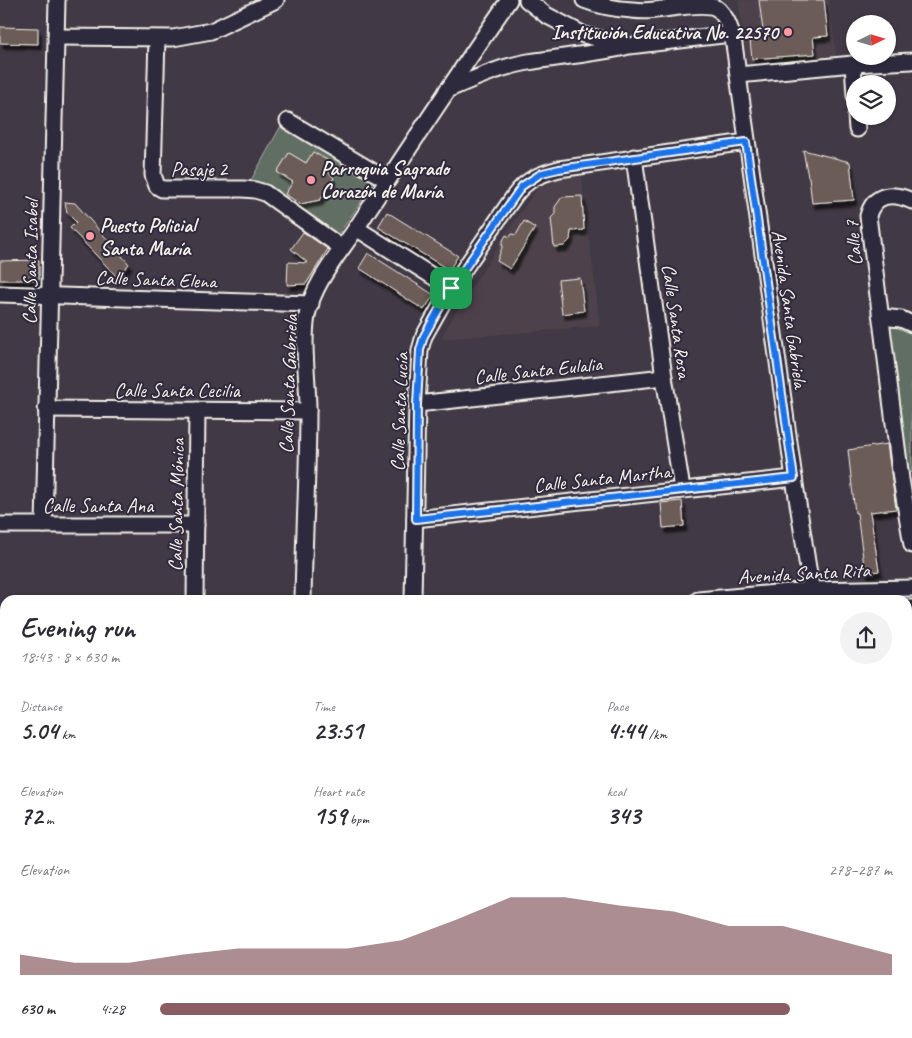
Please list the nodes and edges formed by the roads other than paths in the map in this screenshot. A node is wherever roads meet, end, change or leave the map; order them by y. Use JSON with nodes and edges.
{"nodes":[{"id":1,"x":57,"y":0,"type":"edge"},
{"id":2,"x":276,"y":0,"type":"edge"},
{"id":3,"x":509,"y":0,"type":"edge"},
{"id":4,"x":527,"y":0,"type":"edge"},
{"id":5,"x":584,"y":0,"type":"edge"},
{"id":6,"x":731,"y":34,"type":"junction"},
{"id":7,"x":56,"y":37,"type":"junction"},
{"id":8,"x":157,"y":39,"type":"junction"},
{"id":9,"x":629,"y":46,"type":"junction"},
{"id":10,"x":912,"y":61,"type":"edge"},
{"id":11,"x":896,"y":62,"type":"edge"},
{"id":12,"x":846,"y":65,"type":"edge"},
{"id":13,"x":738,"y":75,"type":"junction"},
{"id":14,"x":447,"y":90,"type":"junction"},
{"id":15,"x":288,"y":121,"type":"dead end"},
{"id":16,"x":746,"y":142,"type":"junction"},
{"id":17,"x":634,"y":157,"type":"junction"},
{"id":18,"x":386,"y":180,"type":"junction"},
{"id":19,"x":912,"y":201,"type":"edge"},
{"id":20,"x":356,"y":228,"type":"junction"},
{"id":21,"x":342,"y":248,"type":"junction"},
{"id":22,"x":451,"y":288,"type":"junction"},
{"id":23,"x":0,"y":294,"type":"edge"},
{"id":24,"x":50,"y":295,"type":"junction"},
{"id":25,"x":311,"y":304,"type":"junction"},
{"id":26,"x":881,"y":317,"type":"junction"},
{"id":27,"x":912,"y":324,"type":"edge"},
{"id":28,"x":664,"y":377,"type":"junction"},
{"id":29,"x":417,"y":404,"type":"junction"},
{"id":30,"x":46,"y":409,"type":"junction"},
{"id":31,"x":197,"y":410,"type":"junction"},
{"id":32,"x":308,"y":411,"type":"junction"},
{"id":33,"x":794,"y":478,"type":"junction"},
{"id":34,"x":907,"y":480,"type":"edge"},
{"id":35,"x":682,"y":489,"type":"junction"},
{"id":36,"x":416,"y":519,"type":"junction"},
{"id":37,"x":0,"y":525,"type":"edge"},
{"id":38,"x":44,"y":525,"type":"junction"},
{"id":39,"x":196,"y":525,"type":"junction"},
{"id":40,"x":912,"y":545,"type":"edge"},
{"id":41,"x":912,"y":588,"type":"edge"},
{"id":42,"x":194,"y":595,"type":"edge"},
{"id":43,"x":303,"y":595,"type":"edge"},
{"id":44,"x":414,"y":595,"type":"edge"},
{"id":45,"x":812,"y":595,"type":"edge"}],
"edges":[{"from":1,"to":7,"type":"street","name":"Calle Santa Isabel"},
{"from":2,"to":8,"type":"street"},
{"from":3,"to":14,"type":"street","name":"Calle Santa Gabriela"},
{"from":4,"to":9,"type":"street"},
{"from":5,"to":6,"type":"street","name":"Avenida Santa Gabriela"},
{"from":6,"to":9,"type":"street"},
{"from":6,"to":13,"type":"street","name":"Avenida Santa Gabriela"},
{"from":7,"to":8,"type":"street"},
{"from":7,"to":24,"type":"street","name":"Calle Santa Isabel"},
{"from":8,"to":21,"type":"street","name":"Pasaje 2"},
{"from":9,"to":14,"type":"street"},
{"from":10,"to":11,"type":"street"},
{"from":12,"to":13,"type":"street"},
{"from":13,"to":16,"type":"street","name":"Avenida Santa Gabriela"},
{"from":14,"to":18,"type":"street","name":"Calle Santa Gabriela"},
{"from":15,"to":18,"type":"street"},
{"from":16,"to":17,"type":"street","name":"Calle Santa Lucía"},
{"from":16,"to":33,"type":"street","name":"Avenida Santa Gabriela"},
{"from":17,"to":22,"type":"street","name":"Calle Santa Lucía"},
{"from":17,"to":28,"type":"street","name":"Calle Santa Rosa"},
{"from":18,"to":20,"type":"street","name":"Calle Santa Gabriela"},
{"from":19,"to":26,"type":"street","name":"Calle 7"},
{"from":20,"to":21,"type":"street","name":"Calle Santa Gabriela"},
{"from":20,"to":22,"type":"street"},
{"from":21,"to":25,"type":"street","name":"Calle Santa Gabriela"},
{"from":22,"to":29,"type":"street","name":"Calle Santa Lucía"},
{"from":23,"to":24,"type":"street","name":"Calle Santa Elena"},
{"from":24,"to":25,"type":"street","name":"Calle Santa Elena"},
{"from":24,"to":30,"type":"street","name":"Calle Santa Isabel"},
{"from":25,"to":32,"type":"street","name":"Calle Santa Gabriela"},
{"from":26,"to":27,"type":"street"},
{"from":26,"to":34,"type":"street","name":"Calle 7"},
{"from":28,"to":29,"type":"street","name":"Calle Santa Eulalia"},
{"from":28,"to":35,"type":"street","name":"Calle Santa Rosa"},
{"from":29,"to":36,"type":"street","name":"Calle Santa Lucía"},
{"from":30,"to":31,"type":"street","name":"Calle Santa Cecilia"},
{"from":30,"to":38,"type":"street","name":"Calle Santa Isabel"},
{"from":31,"to":32,"type":"street","name":"Calle Santa Cecilia"},
{"from":31,"to":39,"type":"street","name":"Calle Santa Mónica"},
{"from":32,"to":43,"type":"street","name":"Calle Santa Gabriela"},
{"from":33,"to":35,"type":"street","name":"Calle Santa Martha"},
{"from":33,"to":45,"type":"street","name":"Avenida Santa Gabriela"},
{"from":34,"to":40,"type":"street","name":"Calle 7"},
{"from":35,"to":36,"type":"street","name":"Calle Santa Martha"},
{"from":36,"to":44,"type":"street","name":"Calle Santa Lucía"},
{"from":37,"to":38,"type":"street","name":"Calle Santa Ana"},
{"from":38,"to":39,"type":"street","name":"Calle Santa Ana"},
{"from":39,"to":42,"type":"street","name":"Calle Santa Mónica"},
{"from":41,"to":45,"type":"street","name":"Avenida Santa Rita"}]}
